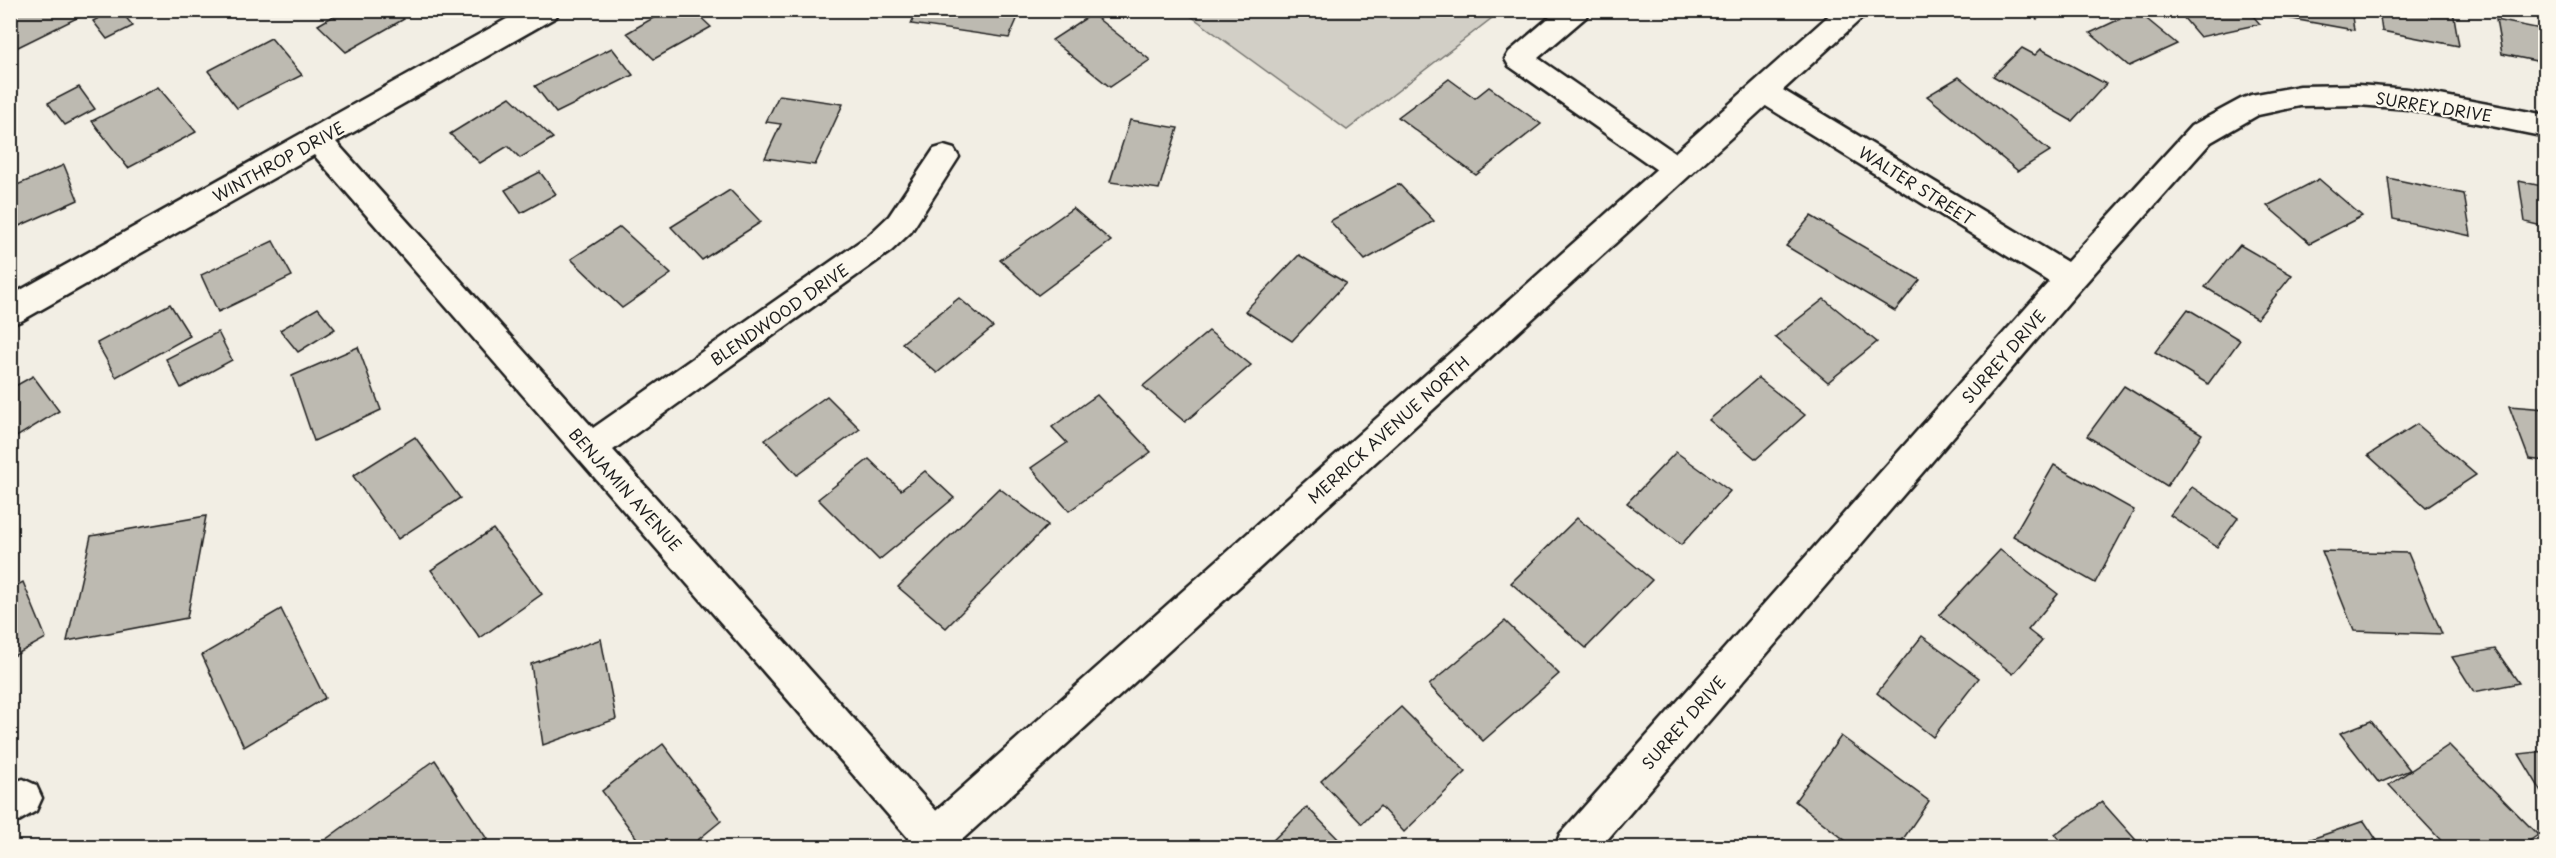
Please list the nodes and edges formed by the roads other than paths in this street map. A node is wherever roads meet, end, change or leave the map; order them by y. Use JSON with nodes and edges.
{"nodes":[{"id":1,"x":546,"y":10,"type":"edge"},
{"id":2,"x":1576,"y":10,"type":"edge"},
{"id":3,"x":1852,"y":10,"type":"edge"},
{"id":4,"x":1763,"y":91,"type":"junction"},
{"id":5,"x":2546,"y":126,"type":"edge"},
{"id":6,"x":317,"y":139,"type":"junction"},
{"id":7,"x":944,"y":157,"type":"dead end"},
{"id":8,"x":1677,"y":169,"type":"junction"},
{"id":9,"x":2070,"y":279,"type":"junction"},
{"id":10,"x":10,"y":312,"type":"edge"},
{"id":11,"x":591,"y":447,"type":"junction"},
{"id":12,"x":929,"y":843,"type":"edge"},
{"id":13,"x":1574,"y":848,"type":"edge"}],
"edges":[{"from":1,"to":6,"type":"street","name":"WINTHROP DRIVE"},
{"from":2,"to":8,"type":"street"},
{"from":3,"to":4,"type":"street","name":"MERRICK AVENUE NORTH"},
{"from":4,"to":8,"type":"street","name":"MERRICK AVENUE NORTH"},
{"from":4,"to":9,"type":"street","name":"WALTER STREET"},
{"from":5,"to":9,"type":"street","name":"SURREY DRIVE"},
{"from":6,"to":10,"type":"street","name":"WINTHROP DRIVE"},
{"from":6,"to":11,"type":"street","name":"BENJAMIN AVENUE"},
{"from":7,"to":11,"type":"street","name":"BLENDWOOD DRIVE"},
{"from":8,"to":12,"type":"street","name":"MERRICK AVENUE NORTH"},
{"from":9,"to":13,"type":"street","name":"SURREY DRIVE"},
{"from":11,"to":12,"type":"street","name":"BENJAMIN AVENUE"}]}
